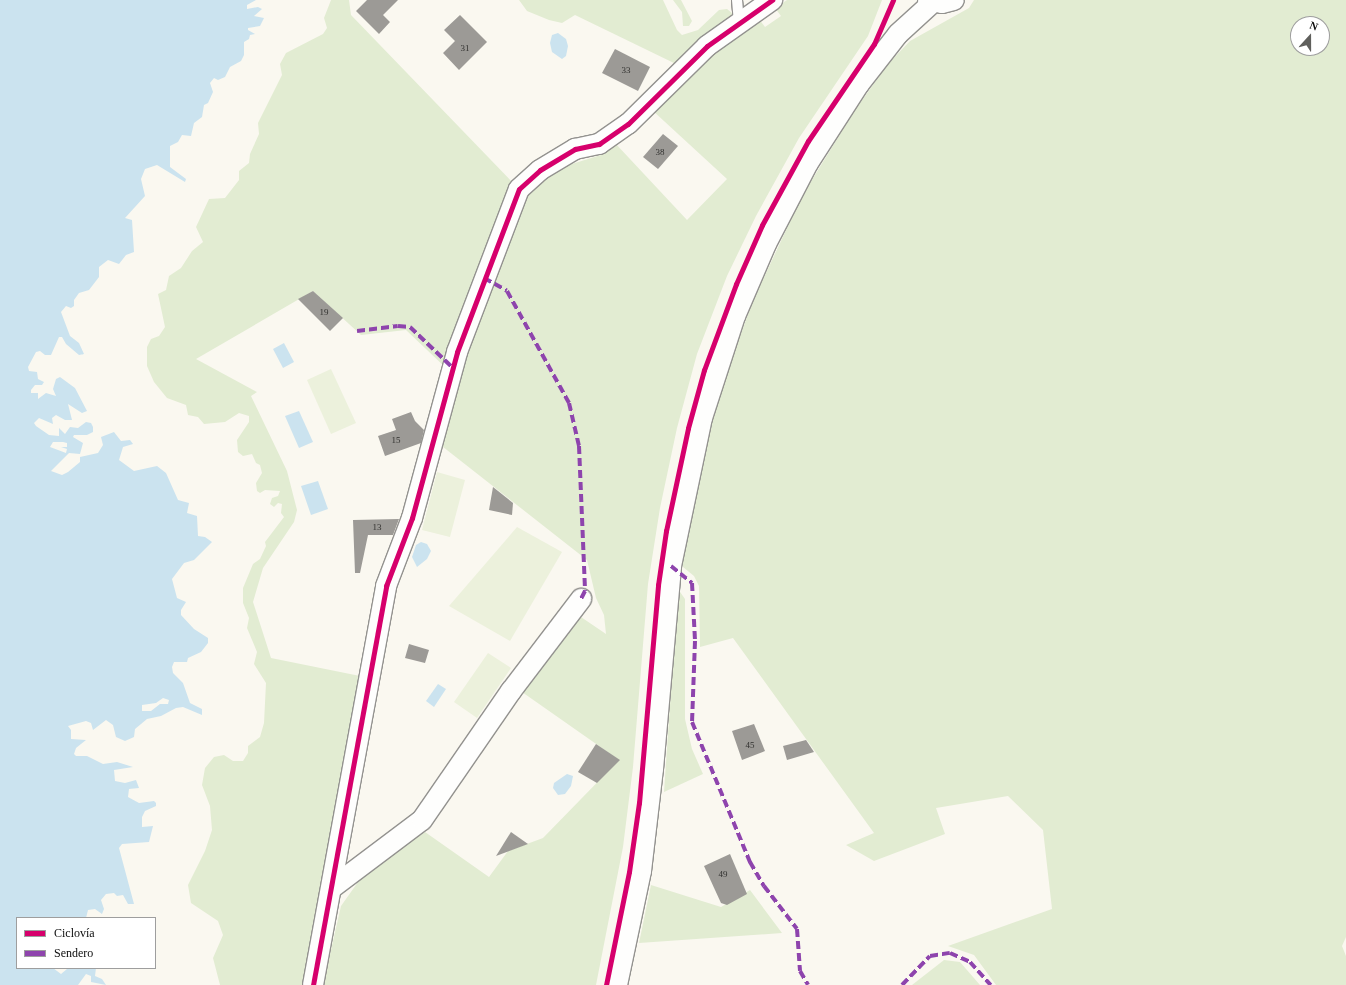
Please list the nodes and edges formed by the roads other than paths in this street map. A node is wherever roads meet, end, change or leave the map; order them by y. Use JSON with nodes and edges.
{"nodes":[{"id":1,"x":737,"y":0,"type":"edge"},
{"id":2,"x":772,"y":0,"type":"edge"},
{"id":3,"x":954,"y":0,"type":"edge"},
{"id":4,"x":925,"y":1,"type":"edge"},
{"id":5,"x":739,"y":21,"type":"junction"},
{"id":6,"x":581,"y":599,"type":"dead end"},
{"id":7,"x":332,"y":887,"type":"junction"},
{"id":8,"x":313,"y":985,"type":"edge"},
{"id":9,"x":617,"y":985,"type":"edge"}],
"edges":[{"from":1,"to":5,"type":"lane"},
{"from":2,"to":5,"type":"street"},
{"from":3,"to":4,"type":"street"},
{"from":4,"to":9,"type":"street"},
{"from":5,"to":7,"type":"street"},
{"from":6,"to":7,"type":"street"},
{"from":7,"to":8,"type":"street"}]}
